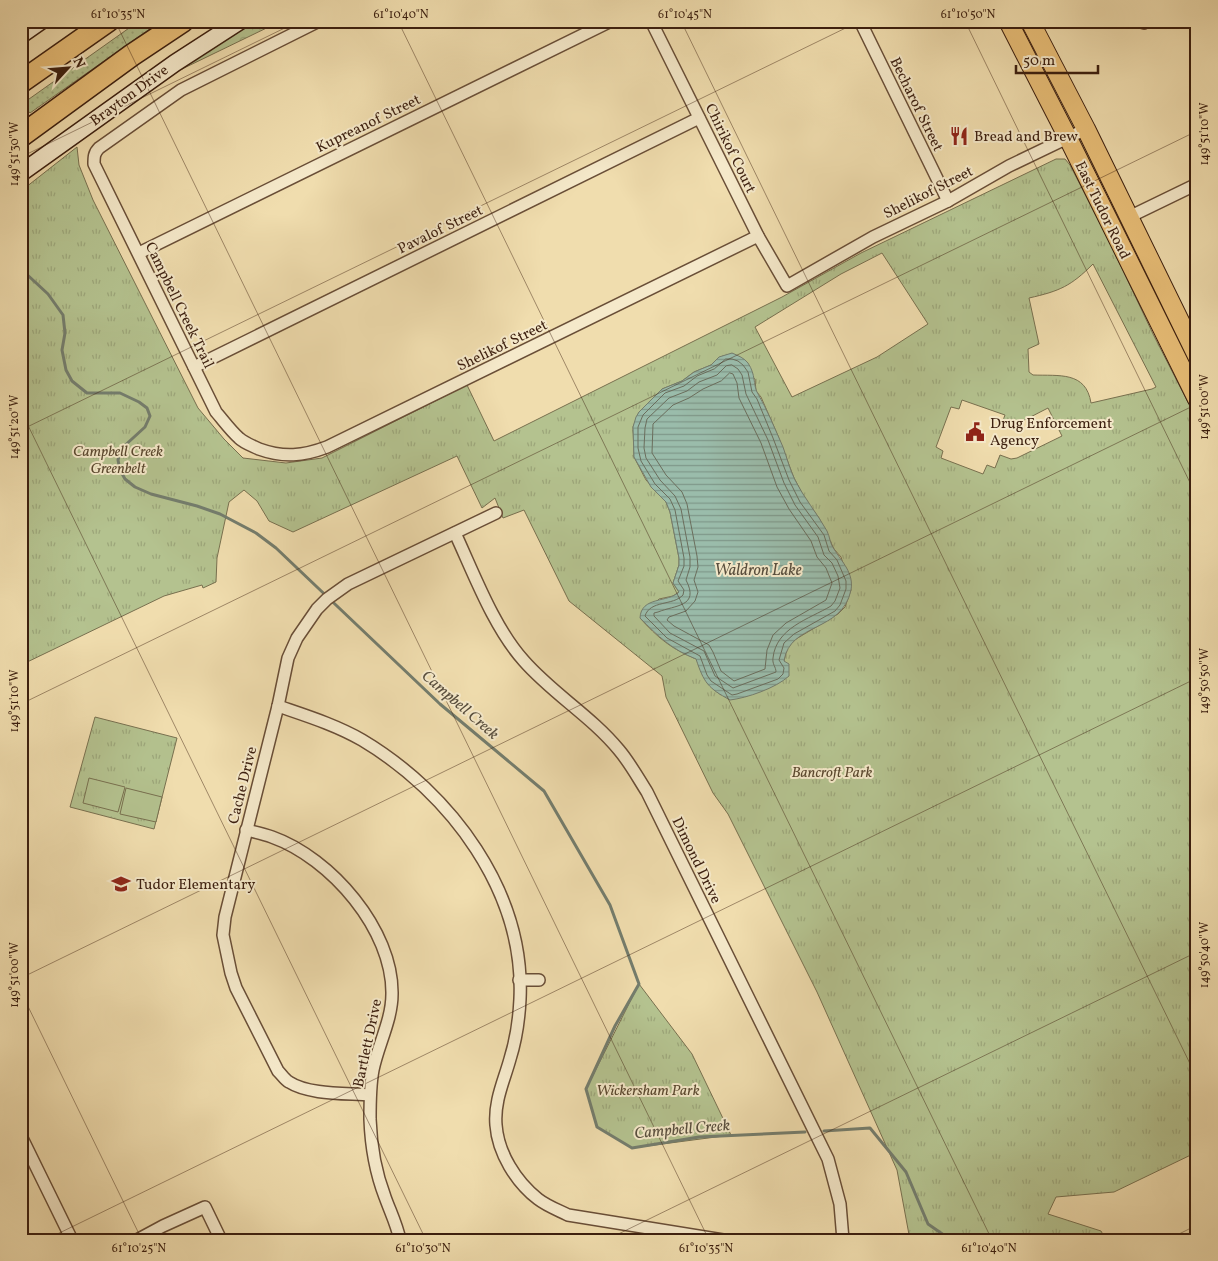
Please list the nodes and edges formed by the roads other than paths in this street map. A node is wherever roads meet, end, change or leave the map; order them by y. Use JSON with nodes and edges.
{"nodes":[{"id":1,"x":41,"y":21,"type":"edge"},
{"id":2,"x":108,"y":21,"type":"edge"},
{"id":3,"x":183,"y":21,"type":"edge"},
{"id":4,"x":240,"y":21,"type":"edge"},
{"id":5,"x":319,"y":21,"type":"edge"},
{"id":6,"x":610,"y":21,"type":"edge"},
{"id":7,"x":651,"y":21,"type":"edge"},
{"id":8,"x":860,"y":21,"type":"edge"},
{"id":9,"x":1008,"y":21,"type":"edge"},
{"id":10,"x":1030,"y":21,"type":"edge"},
{"id":11,"x":21,"y":35,"type":"edge"},
{"id":12,"x":21,"y":82,"type":"edge"},
{"id":13,"x":699,"y":118,"type":"junction"},
{"id":14,"x":1086,"y":130,"type":"junction"},
{"id":15,"x":29,"y":131,"type":"edge"},
{"id":16,"x":1068,"y":138,"type":"junction"},
{"id":17,"x":21,"y":173,"type":"edge"},
{"id":18,"x":1197,"y":184,"type":"edge"},
{"id":19,"x":948,"y":201,"type":"junction"},
{"id":20,"x":1129,"y":217,"type":"junction"},
{"id":21,"x":758,"y":236,"type":"junction"},
{"id":22,"x":139,"y":253,"type":"junction"},
{"id":23,"x":787,"y":286,"type":"joint"},
{"id":24,"x":1197,"y":356,"type":"edge"},
{"id":25,"x":194,"y":367,"type":"junction"},
{"id":26,"x":1197,"y":399,"type":"edge"},
{"id":27,"x":254,"y":447,"type":"joint"},
{"id":28,"x":496,"y":513,"type":"dead end"},
{"id":29,"x":455,"y":534,"type":"junction"},
{"id":30,"x":278,"y":706,"type":"junction"},
{"id":31,"x":246,"y":830,"type":"junction"},
{"id":32,"x":519,"y":980,"type":"junction"},
{"id":33,"x":539,"y":980,"type":"dead end"},
{"id":34,"x":370,"y":1095,"type":"junction"},
{"id":35,"x":21,"y":1136,"type":"edge"},
{"id":36,"x":72,"y":1240,"type":"edge"},
{"id":37,"x":137,"y":1240,"type":"edge"},
{"id":38,"x":221,"y":1240,"type":"edge"},
{"id":39,"x":400,"y":1240,"type":"edge"},
{"id":40,"x":724,"y":1240,"type":"edge"},
{"id":41,"x":843,"y":1240,"type":"edge"}],
"edges":[{"from":1,"to":11,"type":"main road"},
{"from":2,"to":12,"type":"highway"},
{"from":3,"to":15,"type":"highway"},
{"from":4,"to":17,"type":"main road","name":"Brayton Drive"},
{"from":5,"to":22,"type":"street","name":"Campbell Creek Trail"},
{"from":6,"to":22,"type":"street","name":"Kupreanof Street"},
{"from":7,"to":13,"type":"street","name":"Chirikof Court"},
{"from":8,"to":19,"type":"street","name":"Becharof Street"},
{"from":9,"to":16,"type":"main road","name":"East Tudor Road"},
{"from":10,"to":14,"type":"main road","name":"East Tudor Road"},
{"from":13,"to":21,"type":"street","name":"Chirikof Court"},
{"from":13,"to":25,"type":"street","name":"Pavalof Street"},
{"from":14,"to":16,"type":"street","name":"Shelikof Street"},
{"from":14,"to":20,"type":"main road","name":"East Tudor Road"},
{"from":16,"to":19,"type":"street","name":"Shelikof Street"},
{"from":16,"to":26,"type":"main road","name":"East Tudor Road"},
{"from":18,"to":20,"type":"street"},
{"from":19,"to":23,"type":"street","name":"Shelikof Street"},
{"from":20,"to":24,"type":"main road","name":"East Tudor Road"},
{"from":21,"to":23,"type":"street","name":"Chirikof Court"},
{"from":21,"to":27,"type":"street","name":"Shelikof Street"},
{"from":22,"to":25,"type":"street","name":"Campbell Creek Trail"},
{"from":25,"to":27,"type":"street","name":"Campbell Creek Trail"},
{"from":28,"to":29,"type":"street","name":"Cache Drive"},
{"from":29,"to":30,"type":"street","name":"Cache Drive"},
{"from":29,"to":41,"type":"street","name":"Dimond Drive"},
{"from":30,"to":31,"type":"street","name":"Cache Drive"},
{"from":30,"to":32,"type":"street"},
{"from":31,"to":34,"type":"street","name":"Bartlett Drive"},
{"from":31,"to":34,"type":"street","name":"Cache Drive"},
{"from":32,"to":33,"type":"street"},
{"from":32,"to":40,"type":"street"},
{"from":34,"to":39,"type":"street","name":"Bartlett Drive"},
{"from":35,"to":36,"type":"street"},
{"from":37,"to":38,"type":"street"}]}
